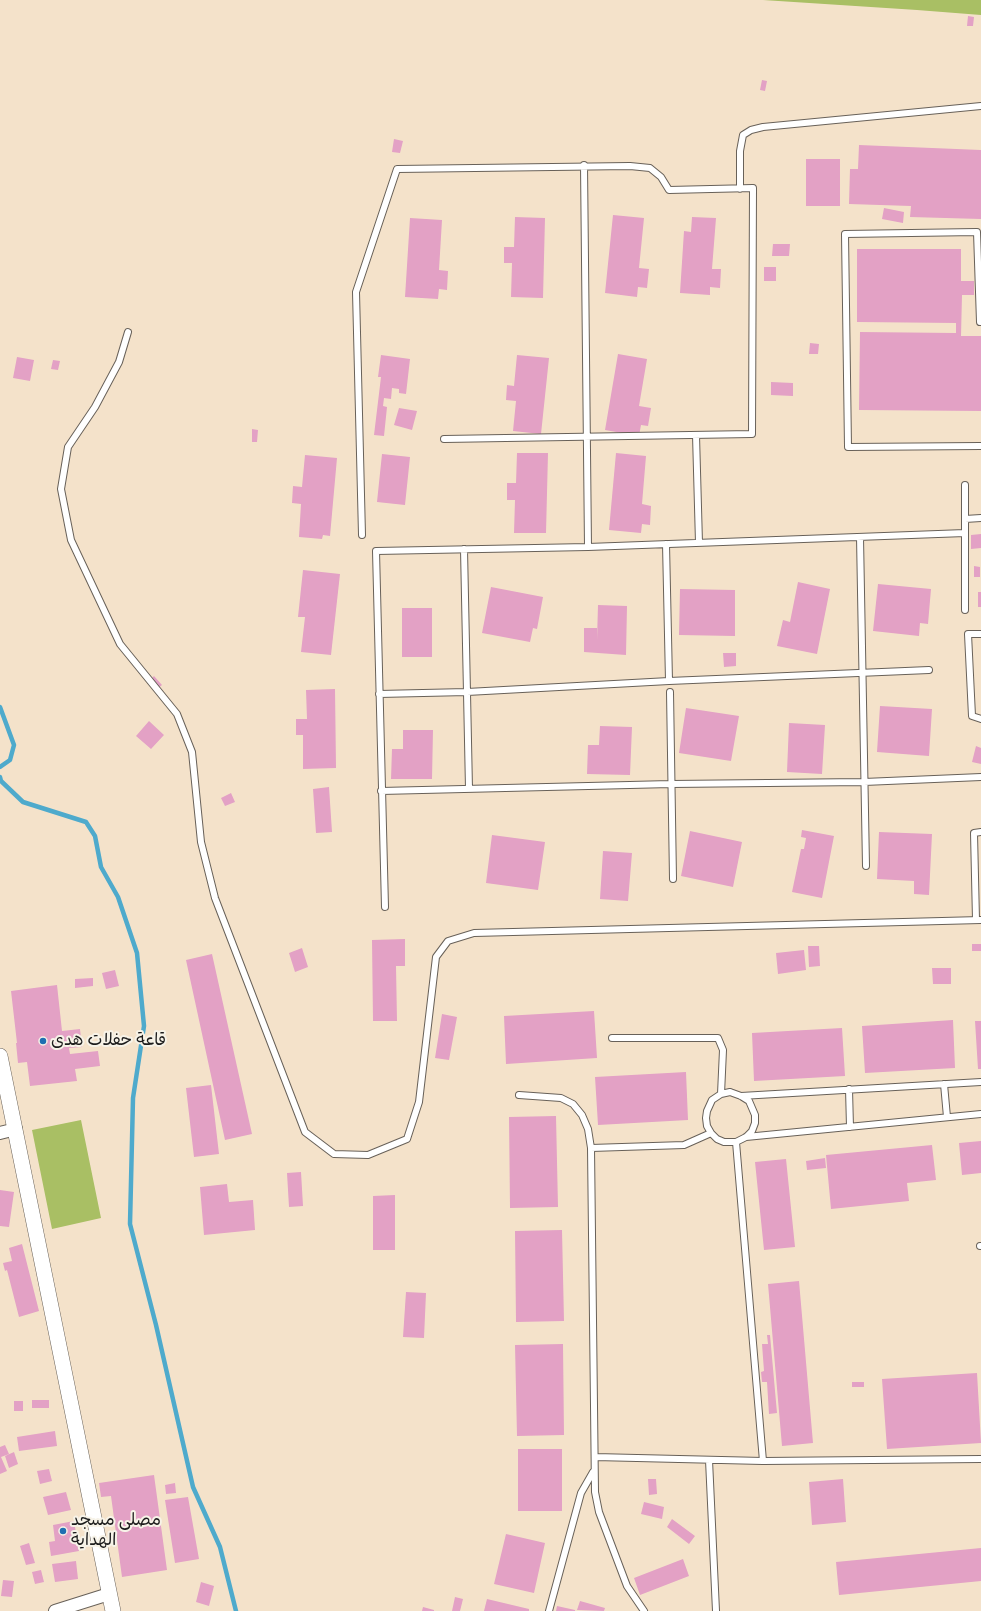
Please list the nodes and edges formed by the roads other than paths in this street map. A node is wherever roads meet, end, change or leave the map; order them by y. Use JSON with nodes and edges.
{"nodes":[{"id":1,"x":981,"y":106,"type":"edge"},
{"id":2,"x":584,"y":165,"type":"junction"},
{"id":3,"x":740,"y":189,"type":"junction"},
{"id":4,"x":981,"y":322,"type":"edge"},
{"id":5,"x":128,"y":332,"type":"dead end"},
{"id":6,"x":696,"y":435,"type":"junction"},
{"id":7,"x":587,"y":437,"type":"junction"},
{"id":8,"x":444,"y":439,"type":"dead end"},
{"id":9,"x":981,"y":446,"type":"edge"},
{"id":10,"x":965,"y":485,"type":"dead end"},
{"id":11,"x":981,"y":518,"type":"edge"},
{"id":12,"x":965,"y":519,"type":"junction"},
{"id":13,"x":965,"y":533,"type":"junction"},
{"id":14,"x":362,"y":535,"type":"dead end"},
{"id":15,"x":860,"y":537,"type":"junction"},
{"id":16,"x":699,"y":543,"type":"junction"},
{"id":17,"x":666,"y":544,"type":"junction"},
{"id":18,"x":588,"y":547,"type":"junction"},
{"id":19,"x":464,"y":549,"type":"junction"},
{"id":20,"x":965,"y":610,"type":"dead end"},
{"id":21,"x":981,"y":634,"type":"edge"},
{"id":22,"x":929,"y":670,"type":"dead end"},
{"id":23,"x":862,"y":672,"type":"junction"},
{"id":24,"x":669,"y":680,"type":"junction"},
{"id":25,"x":467,"y":692,"type":"junction"},
{"id":26,"x":670,"y":692,"type":"dead end"},
{"id":27,"x":379,"y":694,"type":"junction"},
{"id":28,"x":981,"y":719,"type":"edge"},
{"id":29,"x":981,"y":777,"type":"edge"},
{"id":30,"x":864,"y":782,"type":"junction"},
{"id":31,"x":671,"y":784,"type":"junction"},
{"id":32,"x":469,"y":789,"type":"junction"},
{"id":33,"x":381,"y":791,"type":"junction"},
{"id":34,"x":981,"y":832,"type":"edge"},
{"id":35,"x":866,"y":866,"type":"dead end"},
{"id":36,"x":673,"y":879,"type":"dead end"},
{"id":37,"x":385,"y":908,"type":"dead end"},
{"id":38,"x":979,"y":920,"type":"edge"},
{"id":39,"x":612,"y":1038,"type":"dead end"},
{"id":40,"x":0,"y":1058,"type":"edge"},
{"id":41,"x":981,"y":1082,"type":"edge"},
{"id":42,"x":944,"y":1084,"type":"junction"},
{"id":43,"x":849,"y":1089,"type":"junction"},
{"id":44,"x":721,"y":1094,"type":"junction"},
{"id":45,"x":519,"y":1095,"type":"dead end"},
{"id":46,"x":741,"y":1096,"type":"junction"},
{"id":47,"x":981,"y":1114,"type":"edge"},
{"id":48,"x":947,"y":1117,"type":"junction"},
{"id":49,"x":850,"y":1126,"type":"junction"},
{"id":50,"x":16,"y":1129,"type":"junction"},
{"id":51,"x":0,"y":1133,"type":"edge"},
{"id":52,"x":711,"y":1133,"type":"junction"},
{"id":53,"x":746,"y":1137,"type":"junction"},
{"id":54,"x":736,"y":1142,"type":"junction"},
{"id":55,"x":591,"y":1148,"type":"junction"},
{"id":56,"x":595,"y":1458,"type":"junction"},
{"id":57,"x":981,"y":1459,"type":"edge"},
{"id":58,"x":709,"y":1460,"type":"junction"},
{"id":59,"x":763,"y":1461,"type":"junction"},
{"id":60,"x":594,"y":1472,"type":"junction"},
{"id":61,"x":109,"y":1594,"type":"junction"},
{"id":62,"x":55,"y":1611,"type":"edge"},
{"id":63,"x":113,"y":1611,"type":"edge"},
{"id":64,"x":549,"y":1611,"type":"edge"},
{"id":65,"x":644,"y":1611,"type":"edge"},
{"id":66,"x":716,"y":1611,"type":"edge"}],
"edges":[{"from":1,"to":3,"type":"lane"},
{"from":2,"to":3,"type":"lane"},
{"from":2,"to":7,"type":"lane"},
{"from":2,"to":14,"type":"lane"},
{"from":3,"to":6,"type":"lane"},
{"from":4,"to":9,"type":"lane"},
{"from":5,"to":38,"type":"lane"},
{"from":6,"to":7,"type":"lane"},
{"from":6,"to":16,"type":"lane"},
{"from":7,"to":8,"type":"lane"},
{"from":7,"to":18,"type":"lane"},
{"from":10,"to":12,"type":"lane"},
{"from":11,"to":12,"type":"lane"},
{"from":12,"to":13,"type":"lane"},
{"from":13,"to":15,"type":"lane"},
{"from":13,"to":20,"type":"lane"},
{"from":15,"to":16,"type":"lane"},
{"from":15,"to":23,"type":"lane"},
{"from":16,"to":17,"type":"lane"},
{"from":17,"to":18,"type":"lane"},
{"from":17,"to":24,"type":"lane"},
{"from":18,"to":19,"type":"lane"},
{"from":19,"to":25,"type":"lane"},
{"from":19,"to":27,"type":"lane"},
{"from":21,"to":28,"type":"lane"},
{"from":22,"to":23,"type":"lane"},
{"from":23,"to":24,"type":"lane"},
{"from":23,"to":30,"type":"lane"},
{"from":24,"to":25,"type":"lane"},
{"from":25,"to":27,"type":"lane"},
{"from":25,"to":32,"type":"lane"},
{"from":26,"to":31,"type":"lane"},
{"from":27,"to":33,"type":"lane"},
{"from":29,"to":30,"type":"lane"},
{"from":30,"to":31,"type":"lane"},
{"from":30,"to":35,"type":"lane"},
{"from":31,"to":32,"type":"lane"},
{"from":31,"to":36,"type":"lane"},
{"from":32,"to":33,"type":"lane"},
{"from":33,"to":37,"type":"lane"},
{"from":34,"to":38,"type":"lane"},
{"from":39,"to":44,"type":"lane"},
{"from":40,"to":50,"type":"street"},
{"from":41,"to":42,"type":"lane"},
{"from":42,"to":43,"type":"lane"},
{"from":42,"to":48,"type":"lane"},
{"from":43,"to":46,"type":"lane"},
{"from":43,"to":49,"type":"lane"},
{"from":44,"to":46,"type":"lane"},
{"from":44,"to":52,"type":"lane"},
{"from":45,"to":55,"type":"lane"},
{"from":46,"to":53,"type":"lane"},
{"from":47,"to":48,"type":"lane"},
{"from":48,"to":49,"type":"lane"},
{"from":49,"to":53,"type":"lane"},
{"from":50,"to":51,"type":"street"},
{"from":50,"to":61,"type":"street"},
{"from":52,"to":54,"type":"lane"},
{"from":52,"to":55,"type":"lane"},
{"from":53,"to":54,"type":"lane"},
{"from":54,"to":59,"type":"lane"},
{"from":55,"to":56,"type":"lane"},
{"from":56,"to":58,"type":"lane"},
{"from":56,"to":60,"type":"lane"},
{"from":57,"to":59,"type":"lane"},
{"from":58,"to":59,"type":"lane"},
{"from":58,"to":66,"type":"lane"},
{"from":60,"to":64,"type":"lane"},
{"from":60,"to":65,"type":"lane"},
{"from":61,"to":62,"type":"street"},
{"from":61,"to":63,"type":"street"}]}
